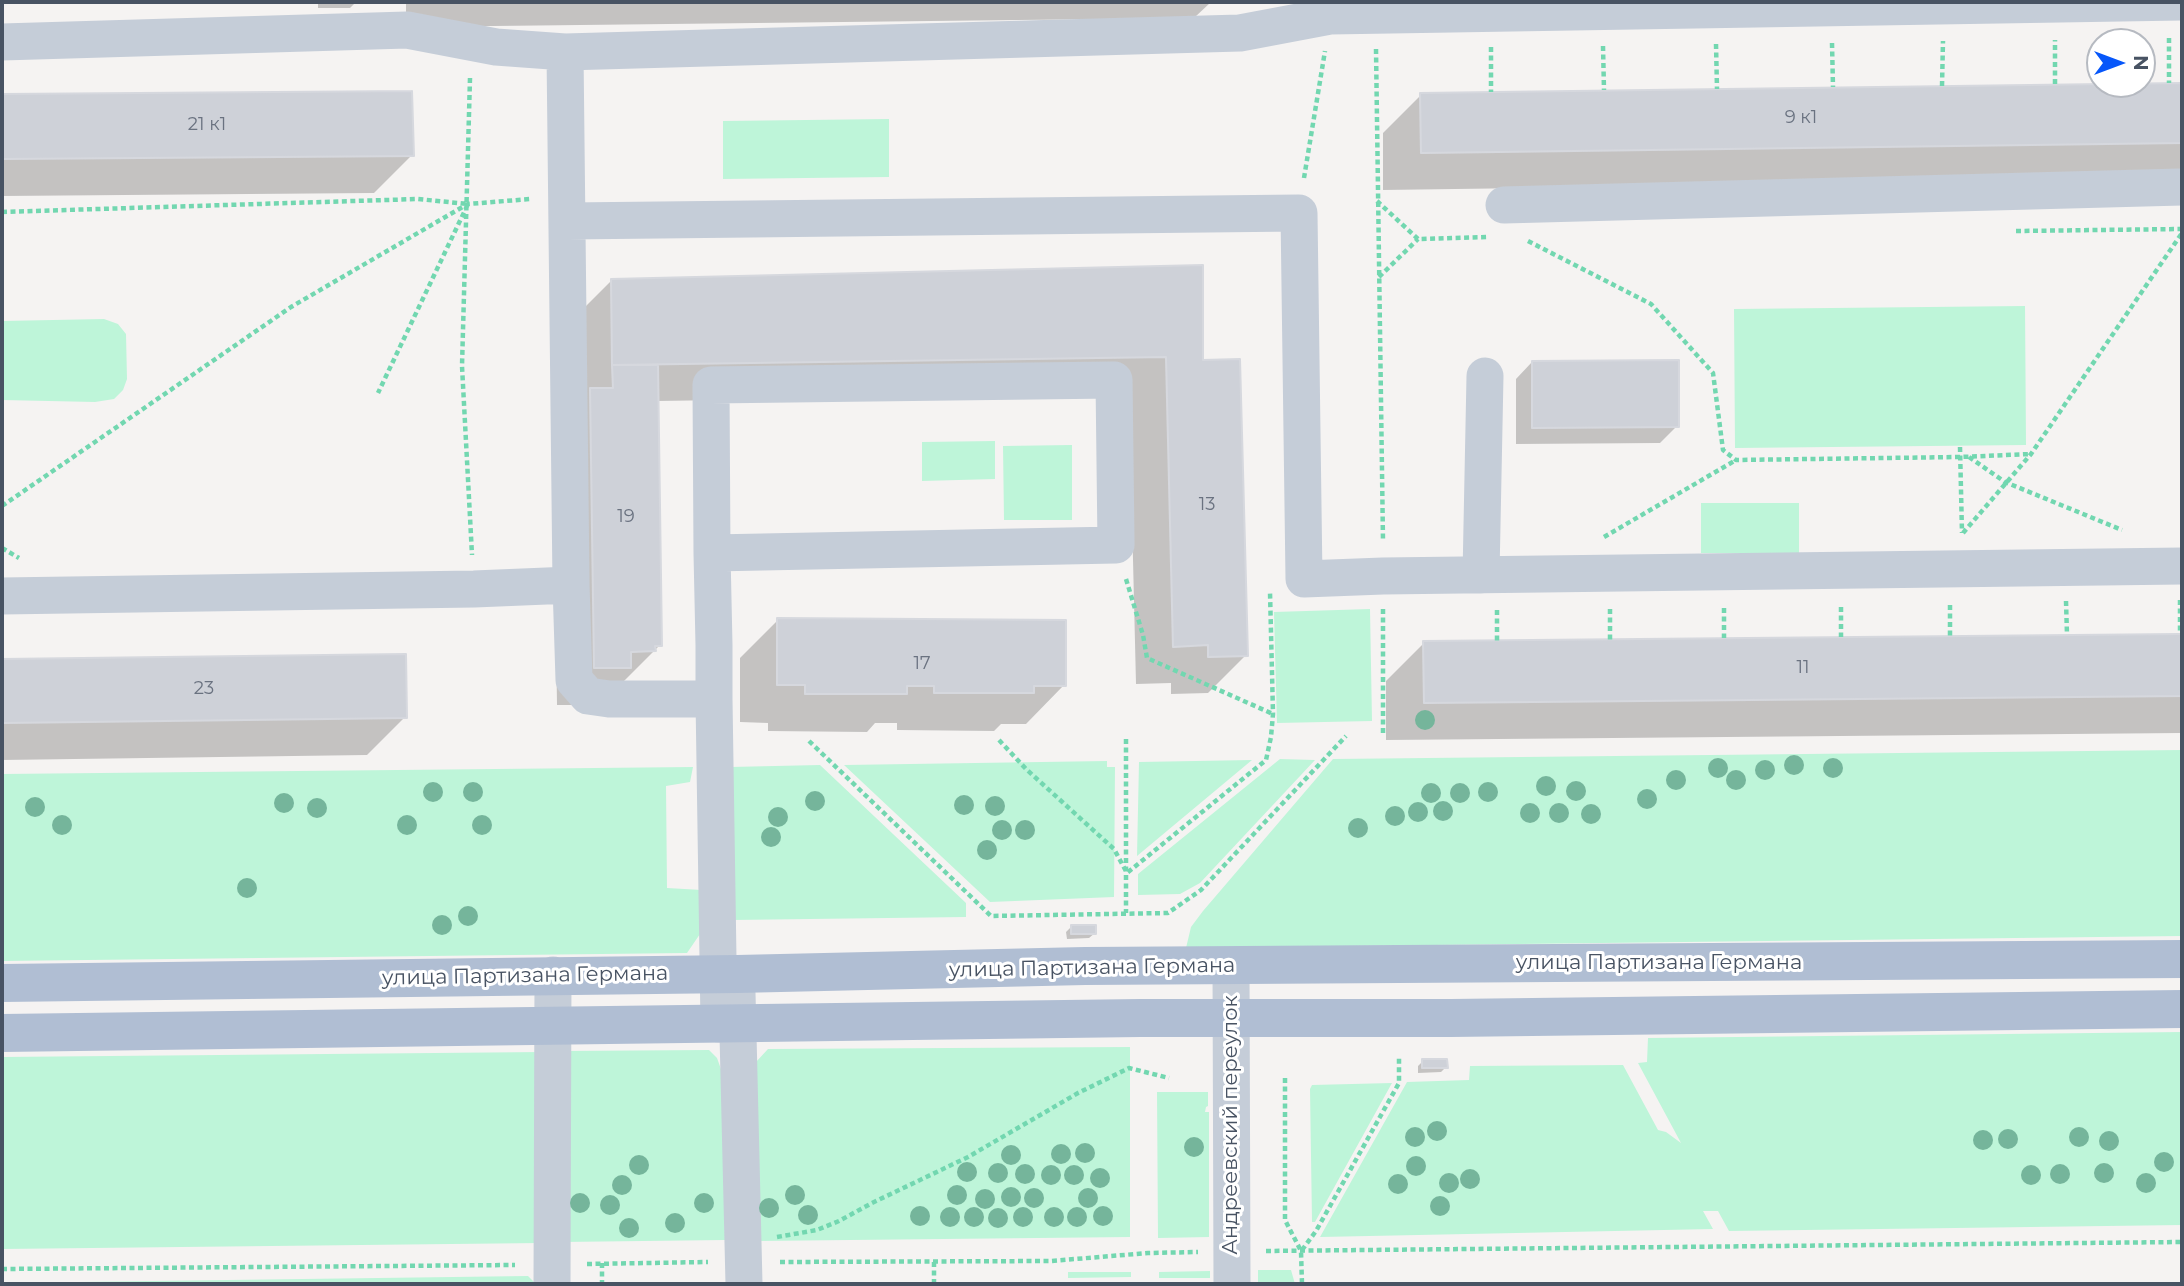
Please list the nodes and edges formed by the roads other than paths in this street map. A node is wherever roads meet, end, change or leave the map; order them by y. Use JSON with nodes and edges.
{"nodes":[{"id":1,"x":2169,"y":2,"type":"edge"},
{"id":2,"x":2182,"y":2,"type":"edge"},
{"id":3,"x":1543,"y":7,"type":"edge"},
{"id":4,"x":1365,"y":8,"type":"edge"},
{"id":5,"x":406,"y":16,"type":"edge"},
{"id":6,"x":2,"y":42,"type":"edge"},
{"id":7,"x":565,"y":52,"type":"junction"},
{"id":8,"x":2182,"y":187,"type":"edge"},
{"id":9,"x":1511,"y":220,"type":"road end"},
{"id":10,"x":568,"y":221,"type":"junction"},
{"id":11,"x":1485,"y":376,"type":"dead end"},
{"id":12,"x":712,"y":553,"type":"junction"},
{"id":13,"x":2164,"y":566,"type":"edge"},
{"id":14,"x":1482,"y":575,"type":"junction"},
{"id":15,"x":571,"y":585,"type":"junction"},
{"id":16,"x":2,"y":596,"type":"edge"},
{"id":17,"x":713,"y":699,"type":"junction"},
{"id":18,"x":2182,"y":959,"type":"edge"},
{"id":19,"x":1231,"y":966,"type":"junction"},
{"id":20,"x":727,"y":974,"type":"junction"},
{"id":21,"x":553,"y":975,"type":"junction"},
{"id":22,"x":2,"y":983,"type":"edge"},
{"id":23,"x":2182,"y":1009,"type":"edge"},
{"id":24,"x":1231,"y":1018,"type":"junction"},
{"id":25,"x":729,"y":1024,"type":"junction"},
{"id":26,"x":554,"y":1027,"type":"junction"},
{"id":27,"x":2,"y":1033,"type":"edge"},
{"id":28,"x":744,"y":1273,"type":"edge"},
{"id":29,"x":552,"y":1275,"type":"edge"},
{"id":30,"x":1232,"y":1284,"type":"edge"}],
"edges":[{"from":1,"to":2,"type":"street"},
{"from":1,"to":3,"type":"street"},
{"from":3,"to":4,"type":"street"},
{"from":4,"to":7,"type":"street"},
{"from":5,"to":6,"type":"street"},
{"from":5,"to":7,"type":"street"},
{"from":7,"to":10,"type":"street"},
{"from":8,"to":9,"type":"street"},
{"from":10,"to":14,"type":"street"},
{"from":10,"to":15,"type":"street"},
{"from":11,"to":14,"type":"street"},
{"from":12,"to":12,"type":"street"},
{"from":12,"to":17,"type":"street"},
{"from":13,"to":14,"type":"street"},
{"from":15,"to":16,"type":"street"},
{"from":15,"to":17,"type":"street"},
{"from":17,"to":20,"type":"street"},
{"from":18,"to":19,"type":"main road","name":"улица Партизана Германа"},
{"from":19,"to":20,"type":"main road","name":"улица Партизана Германа"},
{"from":19,"to":24,"type":"street","name":"Андреевский переулок"},
{"from":20,"to":21,"type":"main road","name":"улица Партизана Германа"},
{"from":20,"to":25,"type":"street"},
{"from":21,"to":22,"type":"main road","name":"улица Партизана Германа"},
{"from":21,"to":26,"type":"street"},
{"from":23,"to":24,"type":"main road"},
{"from":24,"to":25,"type":"main road"},
{"from":24,"to":30,"type":"street","name":"Андреевский переулок"},
{"from":25,"to":26,"type":"main road"},
{"from":25,"to":28,"type":"street"},
{"from":26,"to":27,"type":"main road"},
{"from":26,"to":29,"type":"street"}]}
